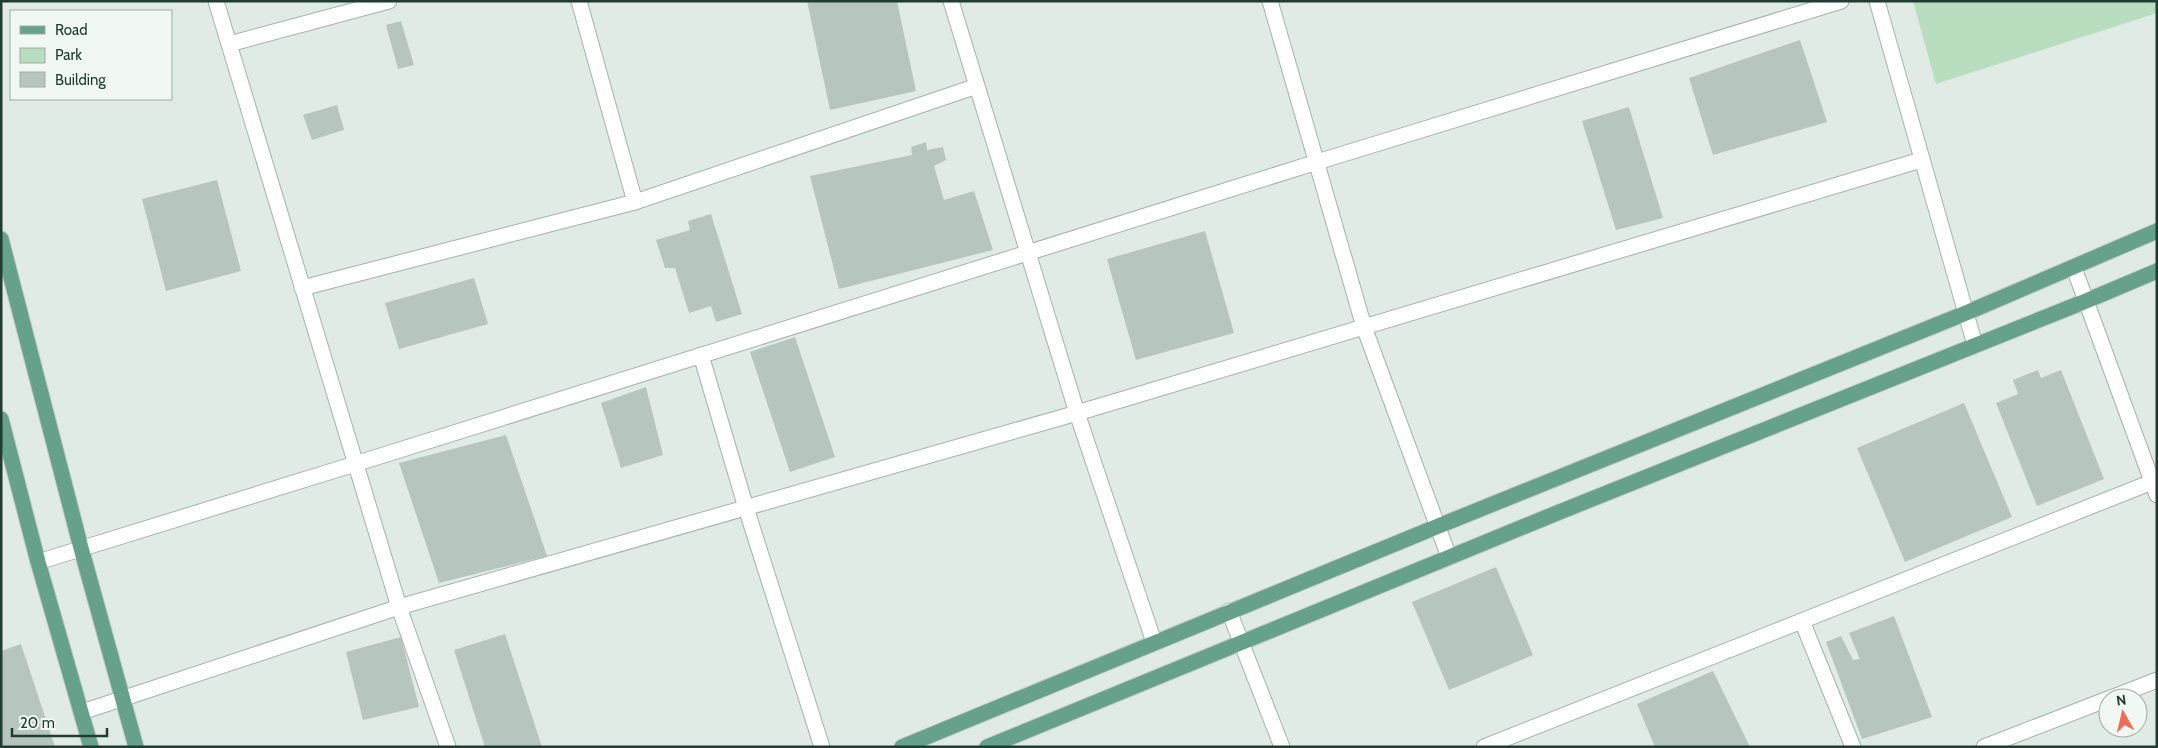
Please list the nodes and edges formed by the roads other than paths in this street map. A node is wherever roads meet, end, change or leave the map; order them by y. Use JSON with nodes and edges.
{"nodes":[{"id":1,"x":216,"y":1,"type":"edge"},
{"id":2,"x":389,"y":1,"type":"edge"},
{"id":3,"x":579,"y":1,"type":"edge"},
{"id":4,"x":951,"y":1,"type":"edge"},
{"id":5,"x":1270,"y":1,"type":"edge"},
{"id":6,"x":1841,"y":1,"type":"edge"},
{"id":7,"x":1877,"y":1,"type":"edge"},
{"id":8,"x":229,"y":44,"type":"junction"},
{"id":9,"x":977,"y":86,"type":"junction"},
{"id":10,"x":1921,"y":160,"type":"junction"},
{"id":11,"x":1316,"y":162,"type":"junction"},
{"id":12,"x":635,"y":202,"type":"junction"},
{"id":13,"x":2157,"y":231,"type":"edge"},
{"id":14,"x":1,"y":239,"type":"edge"},
{"id":15,"x":1028,"y":252,"type":"junction"},
{"id":16,"x":2074,"y":268,"type":"junction"},
{"id":17,"x":2157,"y":271,"type":"edge"},
{"id":18,"x":302,"y":288,"type":"junction"},
{"id":19,"x":2086,"y":301,"type":"junction"},
{"id":20,"x":1966,"y":314,"type":"junction"},
{"id":21,"x":1364,"y":327,"type":"junction"},
{"id":22,"x":1975,"y":345,"type":"junction"},
{"id":23,"x":701,"y":355,"type":"junction"},
{"id":24,"x":1077,"y":413,"type":"junction"},
{"id":25,"x":1,"y":419,"type":"edge"},
{"id":26,"x":355,"y":464,"type":"junction"},
{"id":27,"x":2154,"y":489,"type":"edge"},
{"id":28,"x":746,"y":508,"type":"junction"},
{"id":29,"x":1436,"y":527,"type":"junction"},
{"id":30,"x":81,"y":548,"type":"junction"},
{"id":31,"x":1448,"y":557,"type":"junction"},
{"id":32,"x":38,"y":562,"type":"junction"},
{"id":33,"x":398,"y":607,"type":"junction"},
{"id":34,"x":1230,"y":611,"type":"junction"},
{"id":35,"x":1802,"y":621,"type":"junction"},
{"id":36,"x":1154,"y":642,"type":"junction"},
{"id":37,"x":1241,"y":642,"type":"junction"},
{"id":38,"x":2157,"y":680,"type":"edge"},
{"id":39,"x":2137,"y":688,"type":"edge"},
{"id":40,"x":123,"y":698,"type":"junction"},
{"id":41,"x":2098,"y":704,"type":"edge"},
{"id":42,"x":82,"y":712,"type":"junction"},
{"id":43,"x":91,"y":747,"type":"edge"},
{"id":44,"x":136,"y":747,"type":"edge"},
{"id":45,"x":448,"y":747,"type":"edge"},
{"id":46,"x":822,"y":747,"type":"edge"},
{"id":47,"x":902,"y":747,"type":"edge"},
{"id":48,"x":987,"y":747,"type":"edge"},
{"id":49,"x":1282,"y":747,"type":"edge"},
{"id":50,"x":1484,"y":747,"type":"edge"},
{"id":51,"x":1853,"y":747,"type":"edge"},
{"id":52,"x":1984,"y":747,"type":"edge"}],
"edges":[{"from":1,"to":8,"type":"street"},
{"from":2,"to":8,"type":"street"},
{"from":3,"to":12,"type":"street"},
{"from":4,"to":9,"type":"street"},
{"from":5,"to":11,"type":"street"},
{"from":6,"to":11,"type":"street"},
{"from":7,"to":10,"type":"street"},
{"from":8,"to":18,"type":"street"},
{"from":9,"to":12,"type":"street"},
{"from":9,"to":15,"type":"street"},
{"from":10,"to":20,"type":"street"},
{"from":10,"to":21,"type":"street"},
{"from":11,"to":15,"type":"street"},
{"from":11,"to":21,"type":"street"},
{"from":12,"to":18,"type":"street"},
{"from":13,"to":16,"type":"main road"},
{"from":14,"to":30,"type":"main road"},
{"from":15,"to":23,"type":"street"},
{"from":15,"to":24,"type":"street"},
{"from":16,"to":19,"type":"street"},
{"from":16,"to":20,"type":"main road"},
{"from":17,"to":19,"type":"main road"},
{"from":18,"to":26,"type":"street"},
{"from":19,"to":22,"type":"main road"},
{"from":19,"to":27,"type":"street"},
{"from":20,"to":22,"type":"street"},
{"from":20,"to":29,"type":"main road"},
{"from":21,"to":24,"type":"street"},
{"from":21,"to":29,"type":"street"},
{"from":22,"to":31,"type":"main road"},
{"from":23,"to":26,"type":"street"},
{"from":23,"to":28,"type":"street"},
{"from":24,"to":28,"type":"street"},
{"from":24,"to":36,"type":"street"},
{"from":25,"to":32,"type":"main road"},
{"from":26,"to":30,"type":"street"},
{"from":26,"to":33,"type":"street"},
{"from":27,"to":35,"type":"street"},
{"from":28,"to":33,"type":"street"},
{"from":28,"to":46,"type":"street"},
{"from":29,"to":31,"type":"street"},
{"from":29,"to":34,"type":"main road"},
{"from":30,"to":32,"type":"street"},
{"from":30,"to":40,"type":"main road"},
{"from":31,"to":37,"type":"main road"},
{"from":32,"to":42,"type":"main road"},
{"from":33,"to":40,"type":"street"},
{"from":33,"to":45,"type":"street"},
{"from":34,"to":36,"type":"main road"},
{"from":34,"to":37,"type":"street"},
{"from":35,"to":50,"type":"street"},
{"from":35,"to":51,"type":"street"},
{"from":36,"to":47,"type":"main road"},
{"from":37,"to":48,"type":"main road"},
{"from":37,"to":49,"type":"street"},
{"from":38,"to":39,"type":"street"},
{"from":40,"to":42,"type":"street"},
{"from":40,"to":44,"type":"main road"},
{"from":41,"to":52,"type":"street"},
{"from":42,"to":43,"type":"main road"}]}
